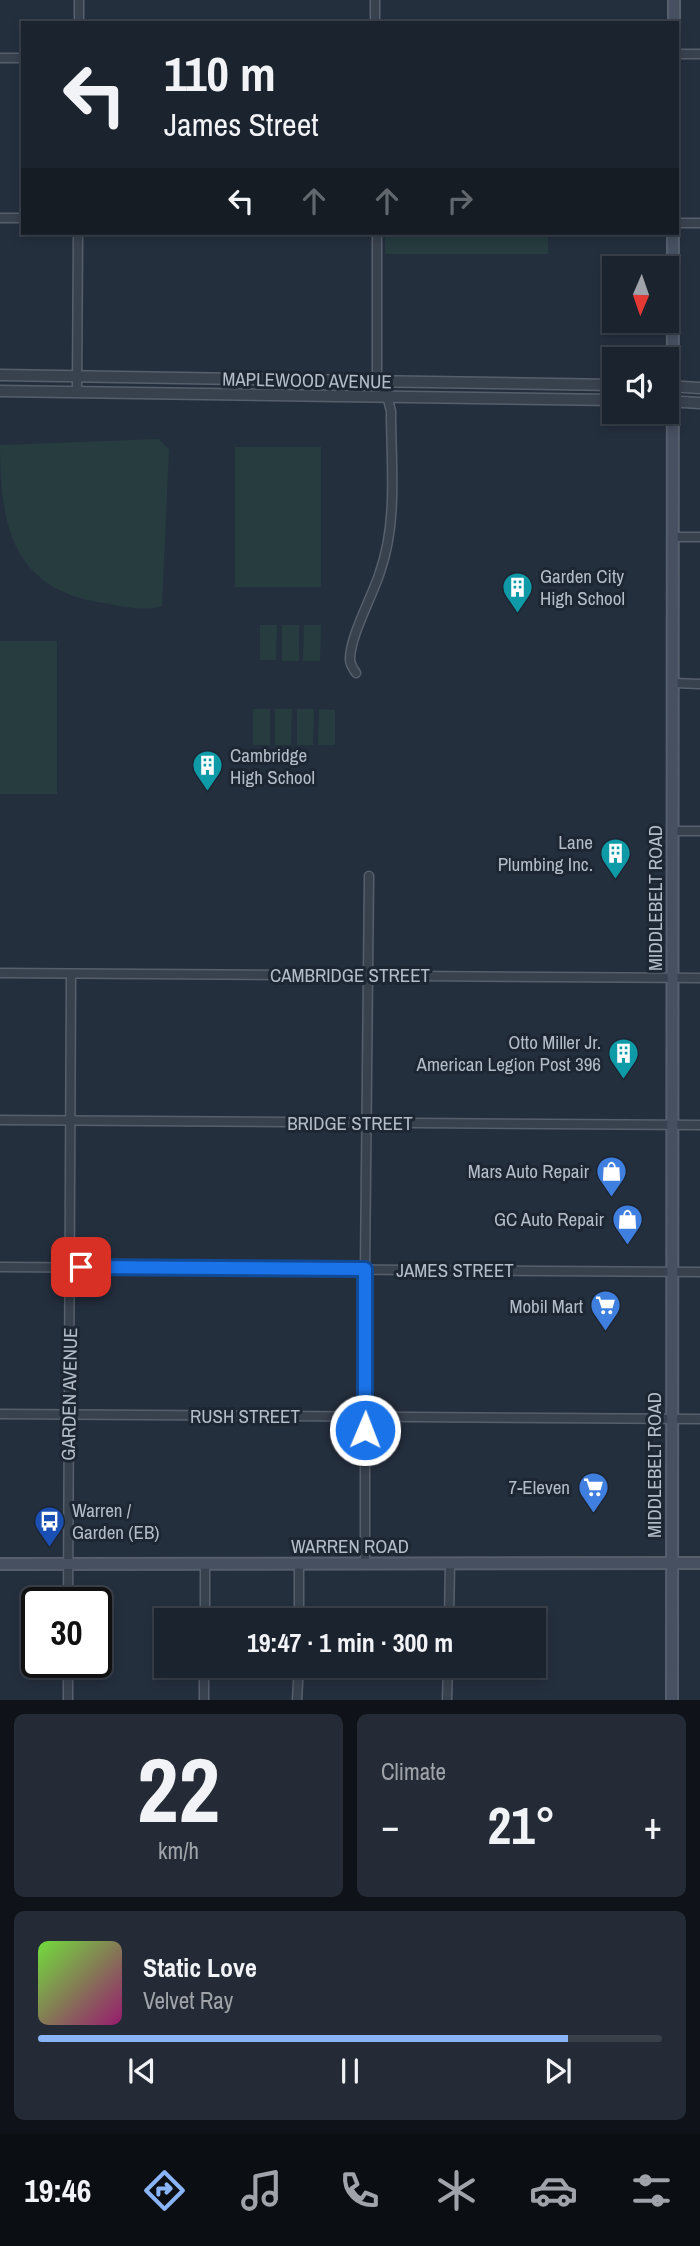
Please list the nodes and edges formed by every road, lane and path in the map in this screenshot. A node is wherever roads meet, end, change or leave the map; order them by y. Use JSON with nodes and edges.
{"nodes":[{"id":1,"x":79,"y":0,"type":"edge"},
{"id":2,"x":375,"y":0,"type":"edge"},
{"id":3,"x":674,"y":0,"type":"edge"},
{"id":4,"x":79,"y":21,"type":"edge"},
{"id":5,"x":375,"y":21,"type":"edge"},
{"id":6,"x":674,"y":21,"type":"edge"},
{"id":7,"x":679,"y":54,"type":"edge"},
{"id":8,"x":700,"y":54,"type":"edge"},
{"id":9,"x":0,"y":58,"type":"edge"},
{"id":10,"x":21,"y":58,"type":"edge"},
{"id":11,"x":0,"y":218,"type":"edge"},
{"id":12,"x":21,"y":218,"type":"edge"},
{"id":13,"x":679,"y":223,"type":"edge"},
{"id":14,"x":700,"y":223,"type":"edge"},
{"id":15,"x":78,"y":235,"type":"edge"},
{"id":16,"x":377,"y":235,"type":"edge"},
{"id":17,"x":673,"y":235,"type":"edge"},
{"id":18,"x":670,"y":347,"type":"edge"},
{"id":19,"x":0,"y":375,"type":"edge"},
{"id":20,"x":76,"y":376,"type":"junction"},
{"id":21,"x":145,"y":377,"type":"junction"},
{"id":22,"x":376,"y":381,"type":"junction"},
{"id":23,"x":602,"y":385,"type":"edge"},
{"id":24,"x":679,"y":387,"type":"edge"},
{"id":25,"x":700,"y":388,"type":"edge"},
{"id":26,"x":0,"y":391,"type":"edge"},
{"id":27,"x":77,"y":392,"type":"junction"},
{"id":28,"x":145,"y":393,"type":"junction"},
{"id":29,"x":387,"y":396,"type":"junction"},
{"id":30,"x":602,"y":400,"type":"edge"},
{"id":31,"x":679,"y":402,"type":"edge"},
{"id":32,"x":700,"y":403,"type":"edge"},
{"id":33,"x":670,"y":424,"type":"edge"},
{"id":34,"x":673,"y":537,"type":"junction"},
{"id":35,"x":700,"y":537,"type":"edge"},
{"id":36,"x":356,"y":673,"type":"dead end"},
{"id":37,"x":674,"y":683,"type":"junction"},
{"id":38,"x":700,"y":684,"type":"edge"},
{"id":39,"x":673,"y":831,"type":"junction"},
{"id":40,"x":700,"y":831,"type":"edge"},
{"id":41,"x":369,"y":876,"type":"dead end"},
{"id":42,"x":0,"y":973,"type":"edge"},
{"id":43,"x":71,"y":974,"type":"junction"},
{"id":44,"x":367,"y":975,"type":"junction"},
{"id":45,"x":673,"y":978,"type":"junction"},
{"id":46,"x":700,"y":978,"type":"edge"},
{"id":47,"x":0,"y":1120,"type":"edge"},
{"id":48,"x":70,"y":1121,"type":"junction"},
{"id":49,"x":366,"y":1123,"type":"junction"},
{"id":50,"x":672,"y":1125,"type":"junction"},
{"id":51,"x":700,"y":1125,"type":"edge"},
{"id":52,"x":0,"y":1267,"type":"edge"},
{"id":53,"x":71,"y":1267,"type":"junction"},
{"id":54,"x":365,"y":1269,"type":"junction"},
{"id":55,"x":672,"y":1272,"type":"junction"},
{"id":56,"x":700,"y":1272,"type":"edge"},
{"id":57,"x":0,"y":1414,"type":"edge"},
{"id":58,"x":68,"y":1415,"type":"junction"},
{"id":59,"x":365,"y":1417,"type":"junction"},
{"id":60,"x":671,"y":1419,"type":"junction"},
{"id":61,"x":700,"y":1419,"type":"edge"},
{"id":62,"x":68,"y":1563,"type":"junction"},
{"id":63,"x":205,"y":1563,"type":"junction"},
{"id":64,"x":299,"y":1563,"type":"junction"},
{"id":65,"x":365,"y":1563,"type":"junction"},
{"id":66,"x":450,"y":1563,"type":"junction"},
{"id":67,"x":672,"y":1563,"type":"junction"},
{"id":68,"x":700,"y":1563,"type":"edge"},
{"id":69,"x":0,"y":1564,"type":"edge"},
{"id":70,"x":68,"y":1587,"type":"edge"},
{"id":71,"x":205,"y":1608,"type":"edge"},
{"id":72,"x":299,"y":1608,"type":"edge"},
{"id":73,"x":449,"y":1608,"type":"edge"},
{"id":74,"x":68,"y":1678,"type":"edge"},
{"id":75,"x":204,"y":1678,"type":"edge"},
{"id":76,"x":298,"y":1678,"type":"edge"},
{"id":77,"x":448,"y":1678,"type":"edge"},
{"id":78,"x":68,"y":1700,"type":"edge"},
{"id":79,"x":204,"y":1700,"type":"edge"},
{"id":80,"x":297,"y":1700,"type":"edge"},
{"id":81,"x":447,"y":1700,"type":"edge"},
{"id":82,"x":672,"y":1700,"type":"edge"}],
"edges":[{"from":1,"to":4,"type":"street"},
{"from":2,"to":5,"type":"street"},
{"from":3,"to":6,"type":"main road"},
{"from":7,"to":8,"type":"street"},
{"from":9,"to":10,"type":"street"},
{"from":11,"to":12,"type":"street"},
{"from":13,"to":14,"type":"street"},
{"from":15,"to":20,"type":"street"},
{"from":16,"to":22,"type":"street"},
{"from":17,"to":18,"type":"main road","name":"MIDDLEBELT ROAD"},
{"from":19,"to":20,"type":"street","name":"MAPLEWOOD AVENUE"},
{"from":20,"to":21,"type":"street","name":"MAPLEWOOD AVENUE"},
{"from":20,"to":27,"type":"street"},
{"from":21,"to":22,"type":"street","name":"MAPLEWOOD AVENUE"},
{"from":21,"to":28,"type":"street"},
{"from":22,"to":23,"type":"street","name":"MAPLEWOOD AVENUE"},
{"from":22,"to":29,"type":"street"},
{"from":24,"to":25,"type":"street"},
{"from":26,"to":27,"type":"street","name":"MAPLEWOOD AVENUE"},
{"from":27,"to":28,"type":"street","name":"MAPLEWOOD AVENUE"},
{"from":28,"to":29,"type":"street","name":"MAPLEWOOD AVENUE"},
{"from":29,"to":30,"type":"street","name":"MAPLEWOOD AVENUE"},
{"from":29,"to":36,"type":"street"},
{"from":31,"to":32,"type":"street"},
{"from":33,"to":34,"type":"main road","name":"MIDDLEBELT ROAD"},
{"from":34,"to":35,"type":"street"},
{"from":34,"to":37,"type":"main road","name":"MIDDLEBELT ROAD"},
{"from":37,"to":38,"type":"street"},
{"from":37,"to":39,"type":"main road","name":"MIDDLEBELT ROAD"},
{"from":39,"to":40,"type":"street"},
{"from":39,"to":45,"type":"main road","name":"MIDDLEBELT ROAD"},
{"from":41,"to":44,"type":"street"},
{"from":42,"to":43,"type":"street","name":"CAMBRIDGE STREET"},
{"from":43,"to":44,"type":"street","name":"CAMBRIDGE STREET"},
{"from":43,"to":48,"type":"street","name":"GARDEN AVENUE"},
{"from":44,"to":45,"type":"street","name":"CAMBRIDGE STREET"},
{"from":44,"to":49,"type":"street"},
{"from":45,"to":46,"type":"street","name":"CAMBRIDGE STREET"},
{"from":45,"to":50,"type":"main road","name":"MIDDLEBELT ROAD"},
{"from":47,"to":48,"type":"street","name":"BRIDGE STREET"},
{"from":48,"to":49,"type":"street","name":"BRIDGE STREET"},
{"from":48,"to":53,"type":"street","name":"GARDEN AVENUE"},
{"from":49,"to":50,"type":"street","name":"BRIDGE STREET"},
{"from":49,"to":54,"type":"street"},
{"from":50,"to":51,"type":"street","name":"BRIDGE STREET"},
{"from":50,"to":55,"type":"main road","name":"MIDDLEBELT ROAD"},
{"from":52,"to":53,"type":"street","name":"JAMES STREET"},
{"from":53,"to":54,"type":"street","name":"JAMES STREET"},
{"from":53,"to":58,"type":"street","name":"GARDEN AVENUE"},
{"from":54,"to":55,"type":"street","name":"JAMES STREET"},
{"from":54,"to":59,"type":"street"},
{"from":55,"to":56,"type":"street","name":"JAMES STREET"},
{"from":55,"to":60,"type":"main road","name":"MIDDLEBELT ROAD"},
{"from":57,"to":58,"type":"street","name":"RUSH STREET"},
{"from":58,"to":59,"type":"street","name":"RUSH STREET"},
{"from":58,"to":62,"type":"street","name":"GARDEN AVENUE"},
{"from":59,"to":60,"type":"street","name":"RUSH STREET"},
{"from":59,"to":65,"type":"street"},
{"from":60,"to":61,"type":"street","name":"RUSH STREET"},
{"from":60,"to":67,"type":"main road","name":"MIDDLEBELT ROAD"},
{"from":62,"to":63,"type":"main road","name":"WARREN ROAD"},
{"from":62,"to":69,"type":"main road","name":"WARREN ROAD"},
{"from":62,"to":70,"type":"street","name":"GARDEN AVENUE"},
{"from":63,"to":64,"type":"main road","name":"WARREN ROAD"},
{"from":63,"to":71,"type":"street"},
{"from":64,"to":65,"type":"main road","name":"WARREN ROAD"},
{"from":64,"to":72,"type":"street"},
{"from":65,"to":66,"type":"main road","name":"WARREN ROAD"},
{"from":66,"to":67,"type":"main road","name":"WARREN ROAD"},
{"from":66,"to":73,"type":"street"},
{"from":67,"to":68,"type":"main road","name":"WARREN ROAD"},
{"from":67,"to":82,"type":"main road","name":"MIDDLEBELT ROAD"},
{"from":74,"to":78,"type":"street"},
{"from":75,"to":79,"type":"street"},
{"from":76,"to":80,"type":"street"},
{"from":77,"to":81,"type":"street"}]}
